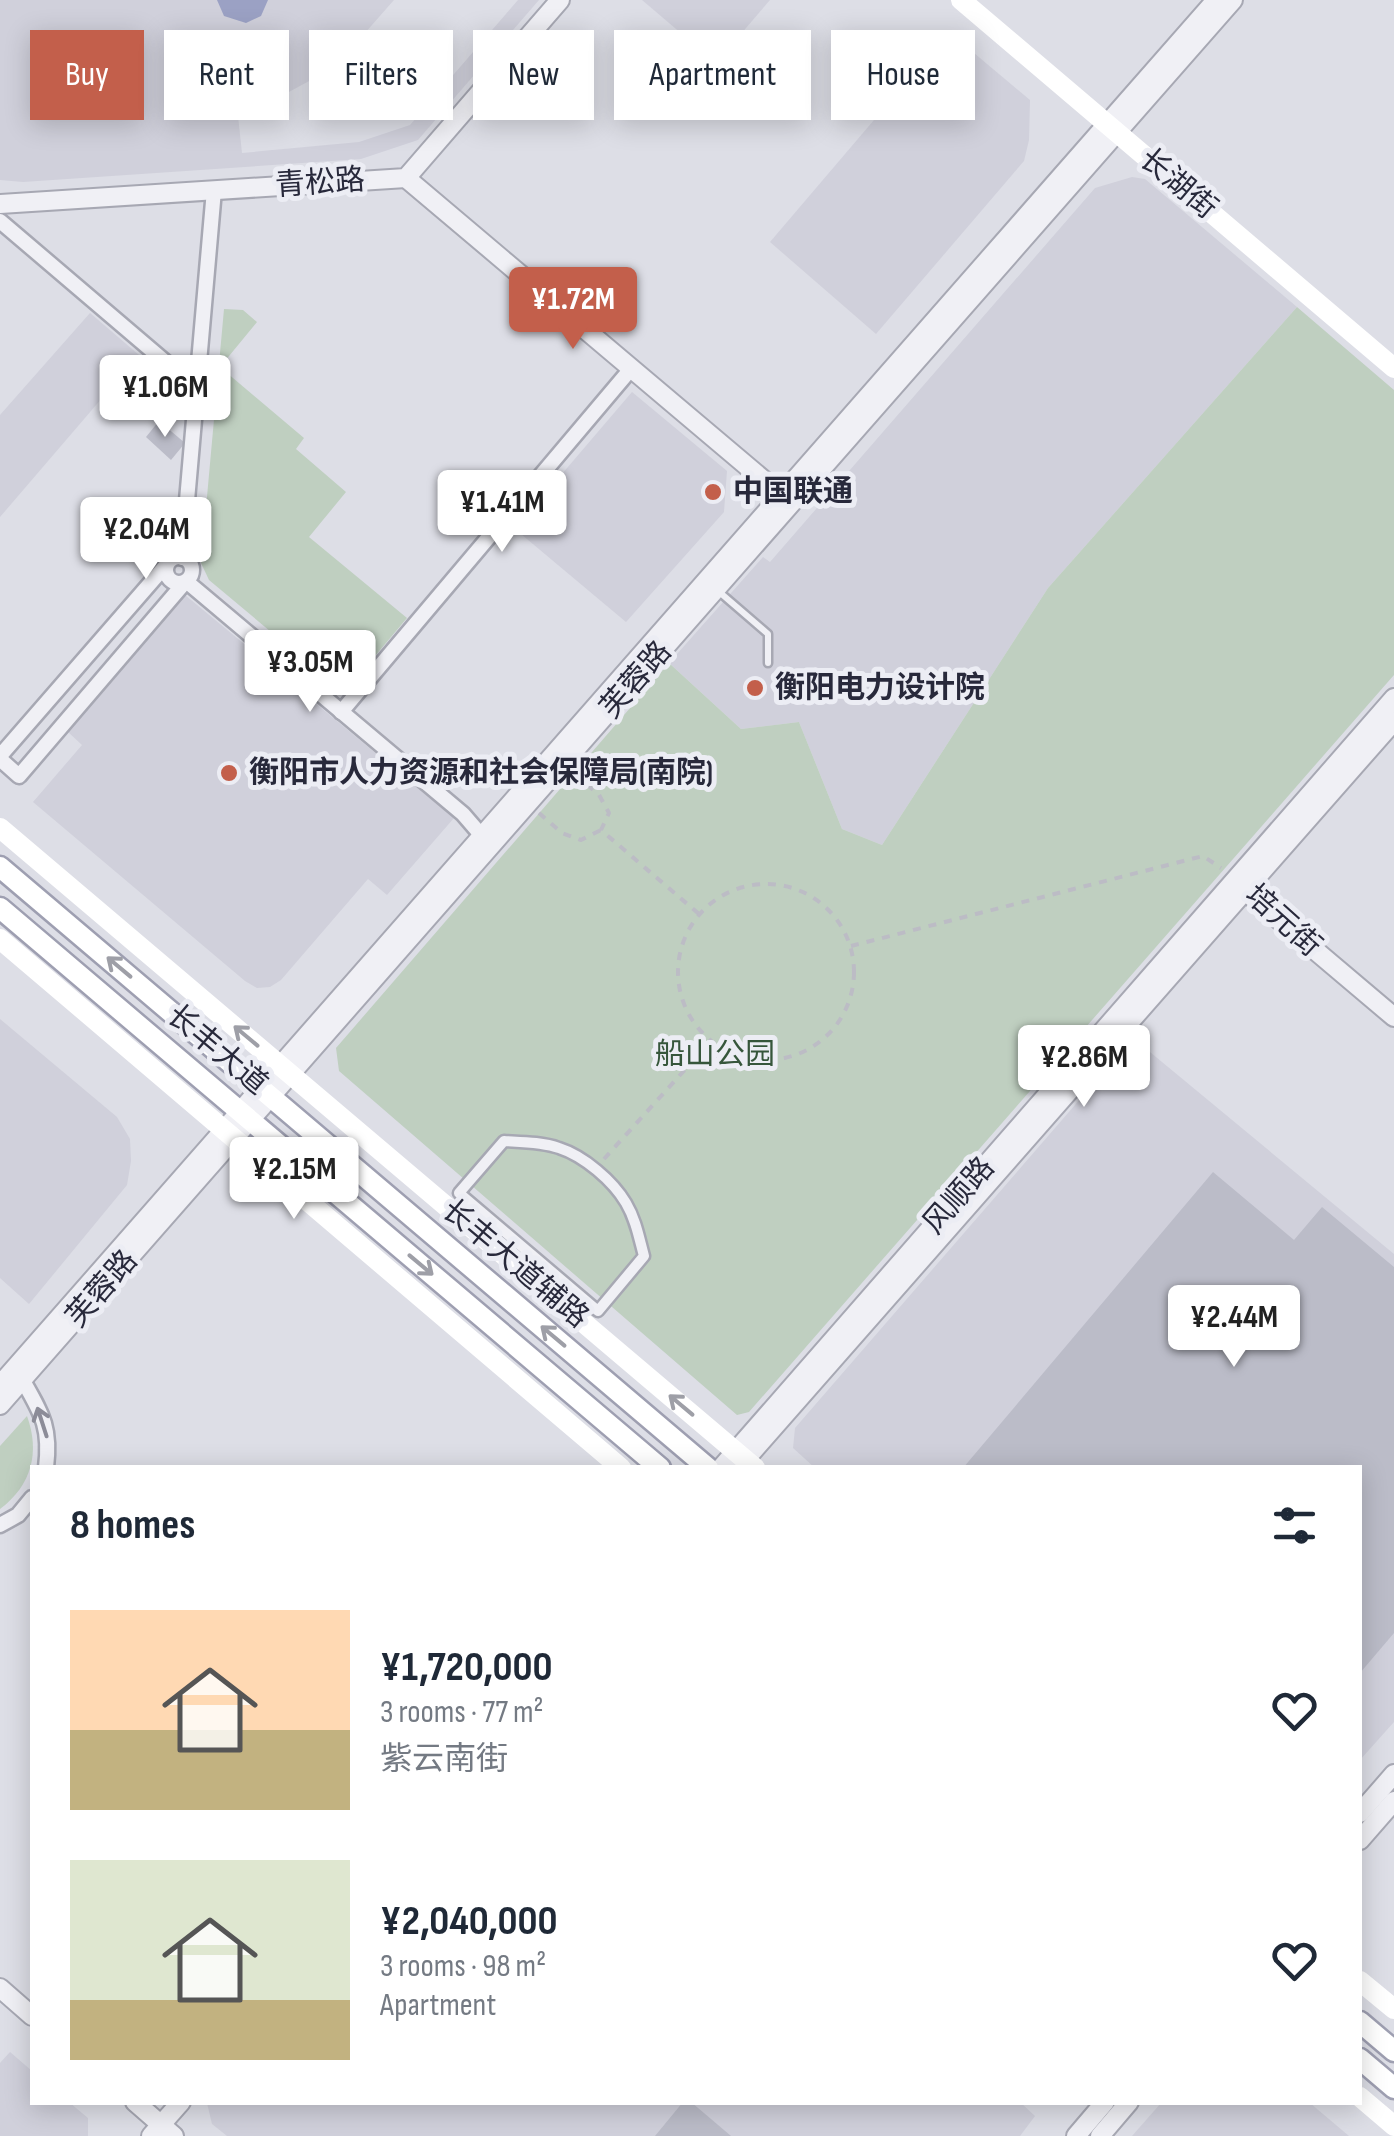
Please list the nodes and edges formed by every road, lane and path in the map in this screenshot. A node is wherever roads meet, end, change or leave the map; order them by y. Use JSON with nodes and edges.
{"nodes":[{"id":1,"x":560,"y":0,"type":"edge"},
{"id":2,"x":961,"y":0,"type":"edge"},
{"id":3,"x":979,"y":0,"type":"edge"},
{"id":4,"x":1216,"y":0,"type":"edge"},
{"id":5,"x":1233,"y":0,"type":"edge"},
{"id":6,"x":1116,"y":124,"type":"junction"},
{"id":7,"x":406,"y":178,"type":"junction"},
{"id":8,"x":214,"y":190,"type":"junction"},
{"id":9,"x":0,"y":204,"type":"edge"},
{"id":10,"x":0,"y":221,"type":"edge"},
{"id":11,"x":1394,"y":353,"type":"edge"},
{"id":12,"x":1394,"y":368,"type":"edge"},
{"id":13,"x":630,"y":370,"type":"junction"},
{"id":14,"x":197,"y":390,"type":"junction"},
{"id":15,"x":773,"y":488,"type":"dead end"},
{"id":16,"x":174,"y":561,"type":"junction"},
{"id":17,"x":186,"y":581,"type":"junction"},
{"id":18,"x":716,"y":590,"type":"junction"},
{"id":19,"x":768,"y":663,"type":"dead end"},
{"id":20,"x":1394,"y":698,"type":"edge"},
{"id":21,"x":341,"y":712,"type":"junction"},
{"id":22,"x":1394,"y":722,"type":"edge"},
{"id":23,"x":0,"y":758,"type":"edge"},
{"id":24,"x":563,"y":764,"type":"junction"},
{"id":25,"x":528,"y":804,"type":"junction"},
{"id":26,"x":0,"y":828,"type":"edge"},
{"id":27,"x":601,"y":830,"type":"junction"},
{"id":28,"x":485,"y":832,"type":"junction"},
{"id":29,"x":0,"y":867,"type":"edge"},
{"id":30,"x":1244,"y":885,"type":"junction"},
{"id":31,"x":0,"y":908,"type":"edge"},
{"id":32,"x":699,"y":914,"type":"junction"},
{"id":33,"x":0,"y":939,"type":"edge"},
{"id":34,"x":850,"y":946,"type":"junction"},
{"id":35,"x":1394,"y":1008,"type":"edge"},
{"id":36,"x":1394,"y":1017,"type":"edge"},
{"id":37,"x":710,"y":1042,"type":"junction"},
{"id":38,"x":285,"y":1070,"type":"junction"},
{"id":39,"x":266,"y":1092,"type":"junction"},
{"id":40,"x":245,"y":1116,"type":"junction"},
{"id":41,"x":229,"y":1134,"type":"junction"},
{"id":42,"x":594,"y":1170,"type":"junction"},
{"id":43,"x":22,"y":1379,"type":"junction"},
{"id":44,"x":0,"y":1384,"type":"edge"},
{"id":45,"x":0,"y":1405,"type":"edge"},
{"id":46,"x":744,"y":1461,"type":"edge"},
{"id":47,"x":46,"y":1465,"type":"edge"},
{"id":48,"x":616,"y":1465,"type":"edge"},
{"id":49,"x":656,"y":1465,"type":"edge"},
{"id":50,"x":704,"y":1465,"type":"edge"},
{"id":51,"x":30,"y":1500,"type":"edge"},
{"id":52,"x":0,"y":1526,"type":"edge"},
{"id":53,"x":1394,"y":1774,"type":"edge"},
{"id":54,"x":1394,"y":1801,"type":"edge"},
{"id":55,"x":1362,"y":1811,"type":"edge"},
{"id":56,"x":1362,"y":1838,"type":"edge"},
{"id":57,"x":1362,"y":1982,"type":"edge"},
{"id":58,"x":0,"y":1988,"type":"edge"},
{"id":59,"x":1394,"y":2010,"type":"edge"},
{"id":60,"x":30,"y":2014,"type":"edge"},
{"id":61,"x":1362,"y":2024,"type":"edge"},
{"id":62,"x":1394,"y":2050,"type":"edge"},
{"id":63,"x":1362,"y":2061,"type":"edge"},
{"id":64,"x":1394,"y":2088,"type":"edge"},
{"id":65,"x":1362,"y":2099,"type":"edge"},
{"id":66,"x":139,"y":2105,"type":"edge"},
{"id":67,"x":1102,"y":2105,"type":"edge"},
{"id":68,"x":1126,"y":2105,"type":"edge"},
{"id":69,"x":161,"y":2123,"type":"edge"},
{"id":70,"x":1394,"y":2126,"type":"edge"},
{"id":71,"x":136,"y":2136,"type":"edge"},
{"id":72,"x":1076,"y":2136,"type":"edge"},
{"id":73,"x":1100,"y":2136,"type":"edge"}],
"edges":[{"from":1,"to":7,"type":"street","name":"青松路"},
{"from":2,"to":6,"type":"main road","name":"长湖街"},
{"from":3,"to":6,"type":"main road","name":"长湖街"},
{"from":4,"to":6,"type":"street","name":"芙蓉路"},
{"from":5,"to":6,"type":"street","name":"芙蓉路"},
{"from":6,"to":11,"type":"main road","name":"长湖街"},
{"from":6,"to":12,"type":"main road","name":"长湖街"},
{"from":6,"to":18,"type":"street","name":"芙蓉路"},
{"from":6,"to":28,"type":"street","name":"芙蓉路"},
{"from":7,"to":8,"type":"street","name":"青松路"},
{"from":7,"to":13,"type":"street"},
{"from":8,"to":9,"type":"street","name":"青松路"},
{"from":8,"to":14,"type":"street"},
{"from":10,"to":14,"type":"street"},
{"from":13,"to":15,"type":"street"},
{"from":13,"to":21,"type":"street"},
{"from":14,"to":16,"type":"street"},
{"from":16,"to":17,"type":"street"},
{"from":16,"to":23,"type":"street"},
{"from":17,"to":21,"type":"street"},
{"from":17,"to":23,"type":"street"},
{"from":18,"to":19,"type":"lane"},
{"from":18,"to":24,"type":"street","name":"芙蓉路"},
{"from":20,"to":30,"type":"street","name":"风顺路"},
{"from":21,"to":28,"type":"street"},
{"from":22,"to":30,"type":"street","name":"风顺路"},
{"from":24,"to":25,"type":"street","name":"芙蓉路"},
{"from":24,"to":27,"type":"path"},
{"from":25,"to":27,"type":"path"},
{"from":25,"to":38,"type":"street","name":"芙蓉路"},
{"from":38,"to":26,"type":"main road","name":"长丰大道辅路","one_way":true},
{"from":27,"to":32,"type":"path"},
{"from":28,"to":38,"type":"street","name":"芙蓉路"},
{"from":39,"to":29,"type":"main road","name":"长丰大道","one_way":true},
{"from":30,"to":34,"type":"path"},
{"from":30,"to":35,"type":"street","name":"培元街"},
{"from":30,"to":36,"type":"street","name":"培元街"},
{"from":30,"to":46,"type":"street","name":"风顺路"},
{"from":31,"to":40,"type":"main road","name":"长丰大道"},
{"from":32,"to":34,"type":"path"},
{"from":32,"to":37,"type":"path"},
{"from":33,"to":41,"type":"main road"},
{"from":34,"to":37,"type":"path"},
{"from":37,"to":42,"type":"path"},
{"from":38,"to":39,"type":"street","name":"芙蓉路"},
{"from":46,"to":38,"type":"main road","name":"长丰大道辅路","one_way":true},
{"from":39,"to":40,"type":"street","name":"芙蓉路"},
{"from":50,"to":39,"type":"main road","name":"长丰大道","one_way":true},
{"from":40,"to":41,"type":"street","name":"芙蓉路"},
{"from":40,"to":49,"type":"main road","name":"长丰大道","one_way":true},
{"from":41,"to":43,"type":"street","name":"芙蓉路"},
{"from":41,"to":44,"type":"street","name":"芙蓉路"},
{"from":41,"to":48,"type":"main road"},
{"from":42,"to":42,"type":"street"},
{"from":43,"to":45,"type":"street","name":"芙蓉路"},
{"from":47,"to":43,"type":"street","one_way":true},
{"from":51,"to":52,"type":"street"},
{"from":53,"to":55,"type":"street"},
{"from":54,"to":56,"type":"street"},
{"from":57,"to":59,"type":"main road"},
{"from":58,"to":60,"type":"street"},
{"from":61,"to":62,"type":"main road"},
{"from":63,"to":64,"type":"main road"},
{"from":65,"to":70,"type":"main road"},
{"from":66,"to":69,"type":"street"},
{"from":67,"to":72,"type":"street"},
{"from":68,"to":73,"type":"street"},
{"from":69,"to":71,"type":"street"}]}
